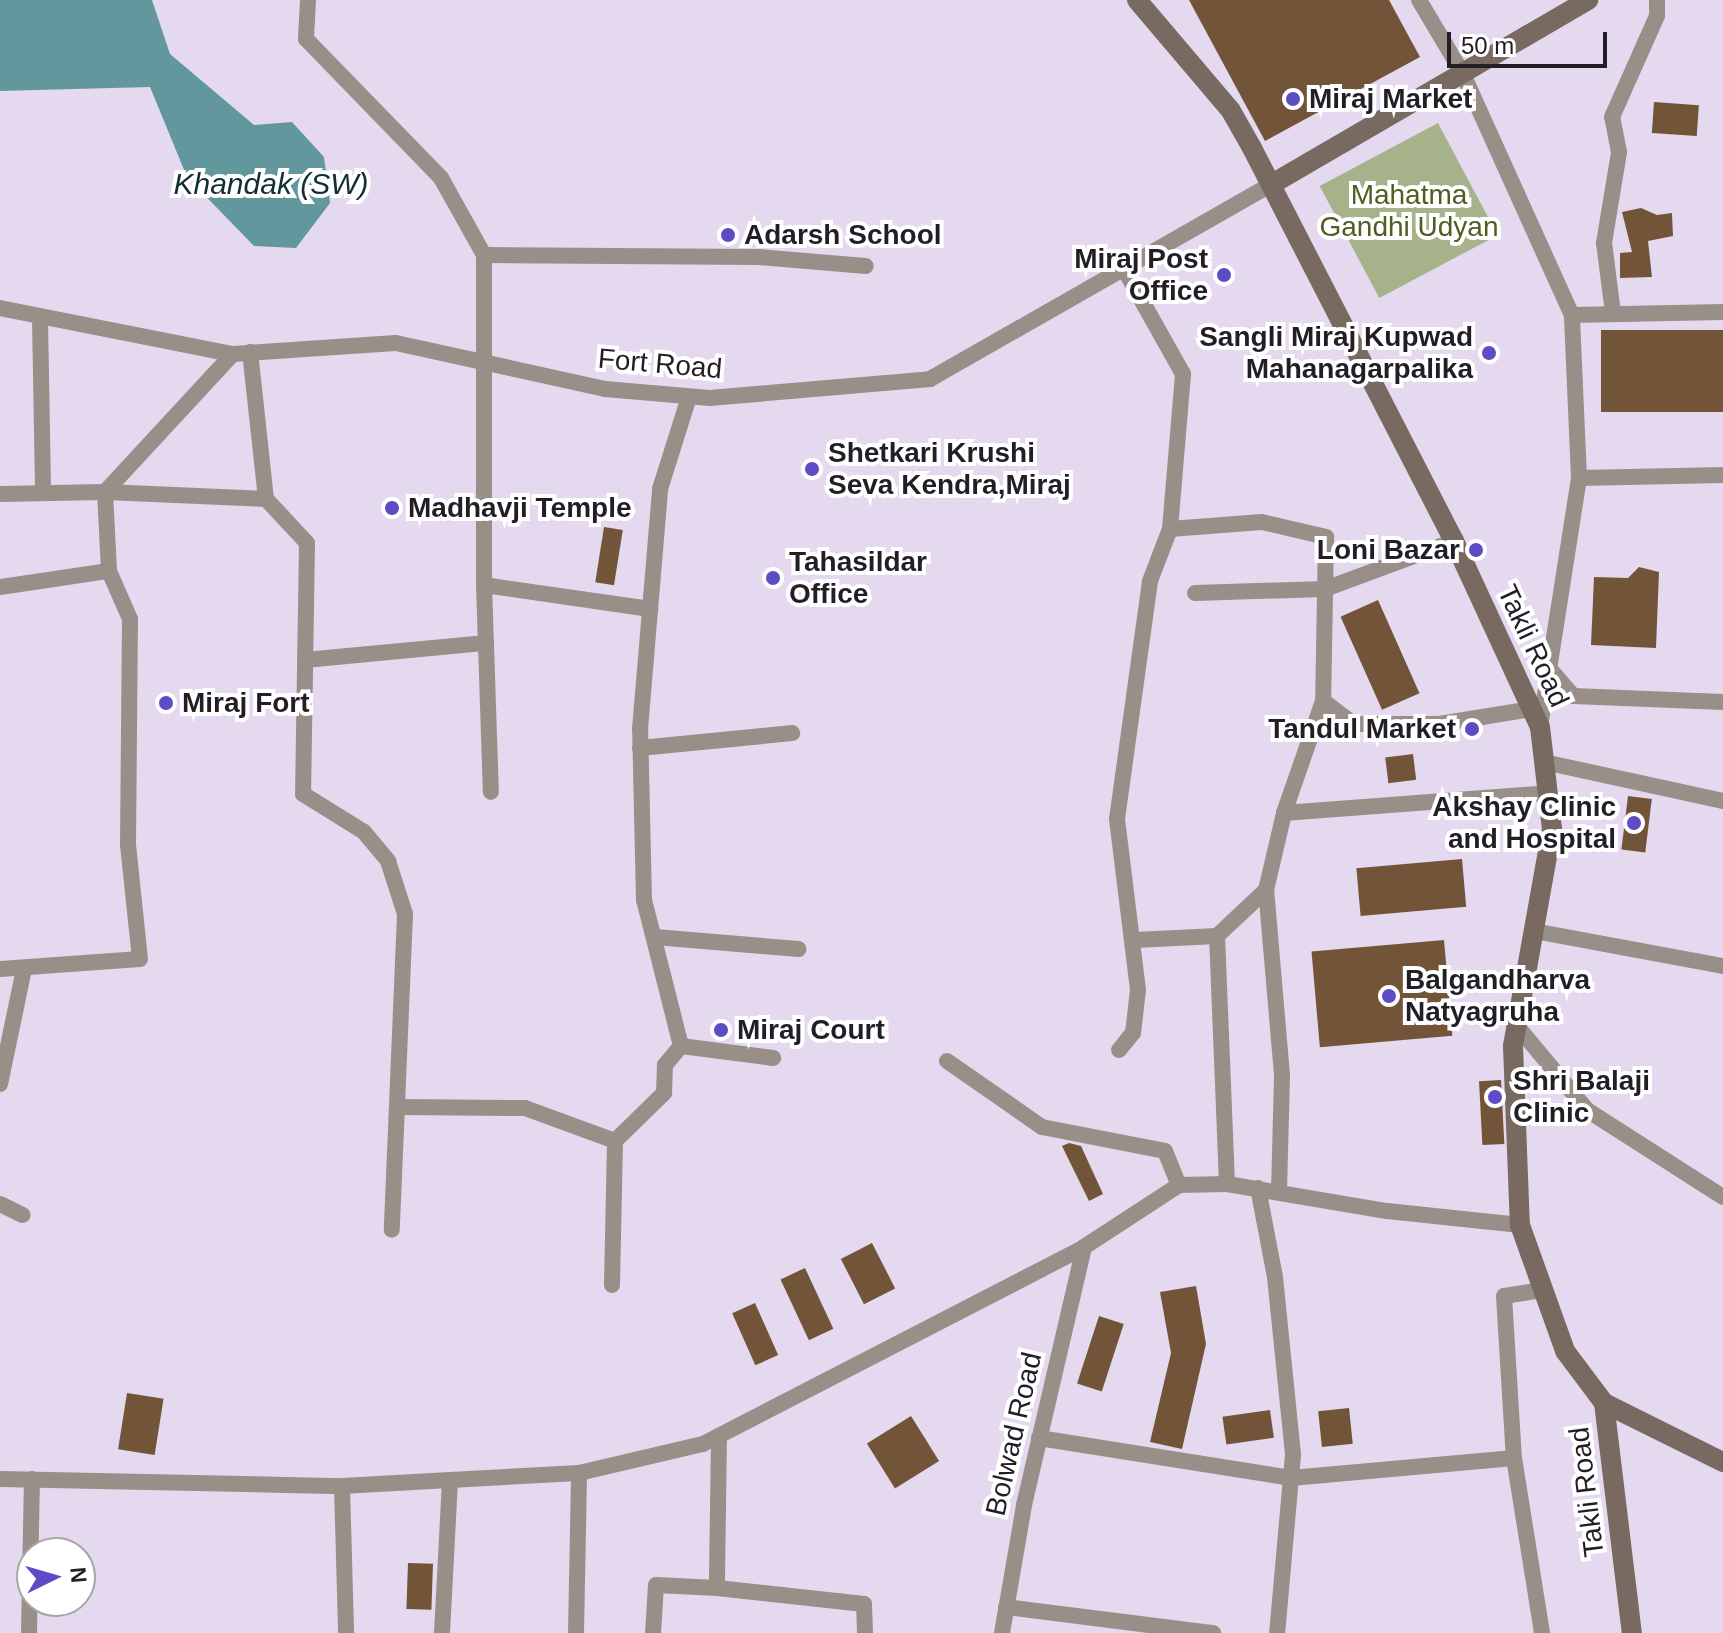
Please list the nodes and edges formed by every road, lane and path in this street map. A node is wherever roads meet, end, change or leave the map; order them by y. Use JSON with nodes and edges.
{"nodes":[{"id":1,"x":308,"y":0,"type":"edge"},
{"id":2,"x":1137,"y":0,"type":"edge"},
{"id":3,"x":1419,"y":0,"type":"edge"},
{"id":4,"x":1588,"y":0,"type":"edge"},
{"id":5,"x":1657,"y":0,"type":"edge"},
{"id":6,"x":1463,"y":74,"type":"junction"},
{"id":7,"x":1272,"y":184,"type":"junction"},
{"id":8,"x":484,"y":255,"type":"junction"},
{"id":9,"x":866,"y":266,"type":"dead end"},
{"id":10,"x":1123,"y":267,"type":"junction"},
{"id":11,"x":0,"y":308,"type":"edge"},
{"id":12,"x":1723,"y":312,"type":"edge"},
{"id":13,"x":1613,"y":313,"type":"junction"},
{"id":14,"x":1572,"y":315,"type":"junction"},
{"id":15,"x":40,"y":318,"type":"junction"},
{"id":16,"x":242,"y":353,"type":"junction"},
{"id":17,"x":487,"y":359,"type":"junction"},
{"id":18,"x":689,"y":397,"type":"junction"},
{"id":19,"x":1723,"y":475,"type":"edge"},
{"id":20,"x":1579,"y":478,"type":"junction"},
{"id":21,"x":43,"y":491,"type":"junction"},
{"id":22,"x":105,"y":492,"type":"junction"},
{"id":23,"x":0,"y":494,"type":"edge"},
{"id":24,"x":266,"y":499,"type":"junction"},
{"id":25,"x":1170,"y":529,"type":"junction"},
{"id":26,"x":1454,"y":541,"type":"junction"},
{"id":27,"x":109,"y":571,"type":"junction"},
{"id":28,"x":484,"y":585,"type":"junction"},
{"id":29,"x":0,"y":587,"type":"edge"},
{"id":30,"x":1325,"y":589,"type":"junction"},
{"id":31,"x":1195,"y":593,"type":"dead end"},
{"id":32,"x":650,"y":609,"type":"junction"},
{"id":33,"x":486,"y":643,"type":"junction"},
{"id":34,"x":305,"y":660,"type":"junction"},
{"id":35,"x":1549,"y":668,"type":"junction"},
{"id":36,"x":1323,"y":701,"type":"junction"},
{"id":37,"x":1723,"y":702,"type":"edge"},
{"id":38,"x":1536,"y":718,"type":"junction"},
{"id":39,"x":792,"y":733,"type":"dead end"},
{"id":40,"x":640,"y":748,"type":"junction"},
{"id":41,"x":1544,"y":762,"type":"junction"},
{"id":42,"x":491,"y":792,"type":"dead end"},
{"id":43,"x":1548,"y":793,"type":"junction"},
{"id":44,"x":1723,"y":801,"type":"edge"},
{"id":45,"x":1284,"y":813,"type":"junction"},
{"id":46,"x":1266,"y":890,"type":"junction"},
{"id":47,"x":1534,"y":931,"type":"junction"},
{"id":48,"x":1217,"y":936,"type":"junction"},
{"id":49,"x":655,"y":937,"type":"junction"},
{"id":50,"x":1135,"y":940,"type":"junction"},
{"id":51,"x":798,"y":949,"type":"dead end"},
{"id":52,"x":1723,"y":966,"type":"edge"},
{"id":53,"x":0,"y":969,"type":"edge"},
{"id":54,"x":24,"y":969,"type":"junction"},
{"id":55,"x":1517,"y":1026,"type":"junction"},
{"id":56,"x":681,"y":1046,"type":"junction"},
{"id":57,"x":1119,"y":1050,"type":"dead end"},
{"id":58,"x":773,"y":1058,"type":"dead end"},
{"id":59,"x":947,"y":1061,"type":"dead end"},
{"id":60,"x":0,"y":1084,"type":"edge"},
{"id":61,"x":400,"y":1107,"type":"junction"},
{"id":62,"x":615,"y":1141,"type":"junction"},
{"id":63,"x":1227,"y":1184,"type":"junction"},
{"id":64,"x":1179,"y":1185,"type":"junction"},
{"id":65,"x":1258,"y":1188,"type":"junction"},
{"id":66,"x":1279,"y":1191,"type":"junction"},
{"id":67,"x":1723,"y":1197,"type":"edge"},
{"id":68,"x":0,"y":1204,"type":"edge"},
{"id":69,"x":23,"y":1215,"type":"dead end"},
{"id":70,"x":1520,"y":1225,"type":"junction"},
{"id":71,"x":392,"y":1230,"type":"dead end"},
{"id":72,"x":1084,"y":1247,"type":"junction"},
{"id":73,"x":612,"y":1285,"type":"dead end"},
{"id":74,"x":1542,"y":1290,"type":"junction"},
{"id":75,"x":1604,"y":1403,"type":"junction"},
{"id":76,"x":719,"y":1436,"type":"junction"},
{"id":77,"x":1039,"y":1438,"type":"junction"},
{"id":78,"x":1514,"y":1458,"type":"junction"},
{"id":79,"x":1723,"y":1462,"type":"edge"},
{"id":80,"x":579,"y":1473,"type":"junction"},
{"id":81,"x":1291,"y":1478,"type":"junction"},
{"id":82,"x":0,"y":1479,"type":"edge"},
{"id":83,"x":32,"y":1479,"type":"junction"},
{"id":84,"x":450,"y":1480,"type":"junction"},
{"id":85,"x":342,"y":1486,"type":"junction"},
{"id":86,"x":717,"y":1588,"type":"junction"},
{"id":87,"x":1006,"y":1607,"type":"junction"},
{"id":88,"x":29,"y":1633,"type":"edge"},
{"id":89,"x":346,"y":1633,"type":"edge"},
{"id":90,"x":442,"y":1633,"type":"edge"},
{"id":91,"x":576,"y":1633,"type":"edge"},
{"id":92,"x":653,"y":1633,"type":"edge"},
{"id":93,"x":865,"y":1633,"type":"edge"},
{"id":94,"x":1002,"y":1633,"type":"edge"},
{"id":95,"x":1213,"y":1633,"type":"edge"},
{"id":96,"x":1277,"y":1633,"type":"edge"},
{"id":97,"x":1542,"y":1633,"type":"edge"},
{"id":98,"x":1632,"y":1633,"type":"edge"}],
"edges":[{"from":1,"to":8,"type":"street"},
{"from":2,"to":7,"type":"main road","name":"Takli Road"},
{"from":3,"to":6,"type":"street"},
{"from":4,"to":6,"type":"main road"},
{"from":5,"to":13,"type":"street"},
{"from":6,"to":7,"type":"main road"},
{"from":6,"to":14,"type":"street"},
{"from":7,"to":10,"type":"street","name":"Fort Road"},
{"from":7,"to":26,"type":"main road","name":"Takli Road"},
{"from":8,"to":9,"type":"street"},
{"from":8,"to":17,"type":"street"},
{"from":10,"to":18,"type":"street","name":"Fort Road"},
{"from":10,"to":25,"type":"street"},
{"from":11,"to":15,"type":"street","name":"Fort Road"},
{"from":12,"to":13,"type":"street"},
{"from":13,"to":14,"type":"street"},
{"from":14,"to":20,"type":"street"},
{"from":15,"to":16,"type":"street","name":"Fort Road"},
{"from":15,"to":21,"type":"street"},
{"from":16,"to":17,"type":"street","name":"Fort Road"},
{"from":16,"to":22,"type":"street"},
{"from":16,"to":24,"type":"street"},
{"from":17,"to":18,"type":"street","name":"Fort Road"},
{"from":17,"to":28,"type":"street"},
{"from":18,"to":32,"type":"street"},
{"from":19,"to":20,"type":"street"},
{"from":20,"to":35,"type":"street"},
{"from":21,"to":22,"type":"street"},
{"from":21,"to":23,"type":"street"},
{"from":22,"to":24,"type":"street"},
{"from":22,"to":27,"type":"street"},
{"from":24,"to":34,"type":"street"},
{"from":25,"to":30,"type":"street"},
{"from":25,"to":50,"type":"street"},
{"from":26,"to":30,"type":"street"},
{"from":26,"to":38,"type":"main road","name":"Takli Road"},
{"from":27,"to":29,"type":"street"},
{"from":27,"to":54,"type":"street"},
{"from":28,"to":32,"type":"street"},
{"from":28,"to":33,"type":"street"},
{"from":30,"to":31,"type":"street"},
{"from":30,"to":36,"type":"street"},
{"from":32,"to":40,"type":"street"},
{"from":33,"to":34,"type":"street"},
{"from":33,"to":42,"type":"street"},
{"from":34,"to":61,"type":"street"},
{"from":35,"to":37,"type":"street"},
{"from":35,"to":38,"type":"street"},
{"from":36,"to":38,"type":"street"},
{"from":36,"to":45,"type":"street"},
{"from":38,"to":41,"type":"main road","name":"Takli Road"},
{"from":39,"to":40,"type":"street"},
{"from":40,"to":49,"type":"street"},
{"from":41,"to":43,"type":"main road","name":"Takli Road"},
{"from":41,"to":44,"type":"street"},
{"from":43,"to":45,"type":"street"},
{"from":43,"to":47,"type":"main road","name":"Takli Road"},
{"from":45,"to":46,"type":"street"},
{"from":46,"to":48,"type":"street"},
{"from":46,"to":66,"type":"street"},
{"from":47,"to":52,"type":"street"},
{"from":47,"to":55,"type":"main road","name":"Takli Road"},
{"from":48,"to":50,"type":"street"},
{"from":48,"to":63,"type":"street"},
{"from":49,"to":51,"type":"street"},
{"from":49,"to":56,"type":"street"},
{"from":50,"to":57,"type":"street"},
{"from":53,"to":54,"type":"street"},
{"from":54,"to":60,"type":"street"},
{"from":55,"to":67,"type":"street"},
{"from":55,"to":70,"type":"main road","name":"Takli Road"},
{"from":56,"to":58,"type":"street"},
{"from":56,"to":62,"type":"street"},
{"from":59,"to":64,"type":"street"},
{"from":61,"to":62,"type":"street"},
{"from":61,"to":71,"type":"street"},
{"from":62,"to":73,"type":"street"},
{"from":63,"to":64,"type":"street"},
{"from":63,"to":65,"type":"street"},
{"from":64,"to":72,"type":"street"},
{"from":65,"to":66,"type":"street"},
{"from":65,"to":81,"type":"street"},
{"from":66,"to":70,"type":"street"},
{"from":68,"to":69,"type":"street"},
{"from":70,"to":74,"type":"main road","name":"Takli Road"},
{"from":72,"to":76,"type":"street"},
{"from":72,"to":77,"type":"street","name":"Bolwad Road"},
{"from":74,"to":75,"type":"main road","name":"Takli Road"},
{"from":74,"to":78,"type":"street"},
{"from":75,"to":79,"type":"main road"},
{"from":75,"to":98,"type":"main road","name":"Takli Road"},
{"from":76,"to":80,"type":"street"},
{"from":76,"to":86,"type":"street"},
{"from":77,"to":81,"type":"street"},
{"from":77,"to":87,"type":"street","name":"Bolwad Road"},
{"from":78,"to":81,"type":"street"},
{"from":78,"to":97,"type":"street"},
{"from":80,"to":84,"type":"street"},
{"from":80,"to":91,"type":"street"},
{"from":81,"to":96,"type":"street"},
{"from":82,"to":83,"type":"street"},
{"from":83,"to":85,"type":"street"},
{"from":83,"to":88,"type":"street"},
{"from":84,"to":85,"type":"street"},
{"from":84,"to":90,"type":"street"},
{"from":85,"to":89,"type":"street"},
{"from":86,"to":92,"type":"street"},
{"from":86,"to":93,"type":"street"},
{"from":87,"to":94,"type":"street","name":"Bolwad Road"},
{"from":87,"to":95,"type":"street"}]}
